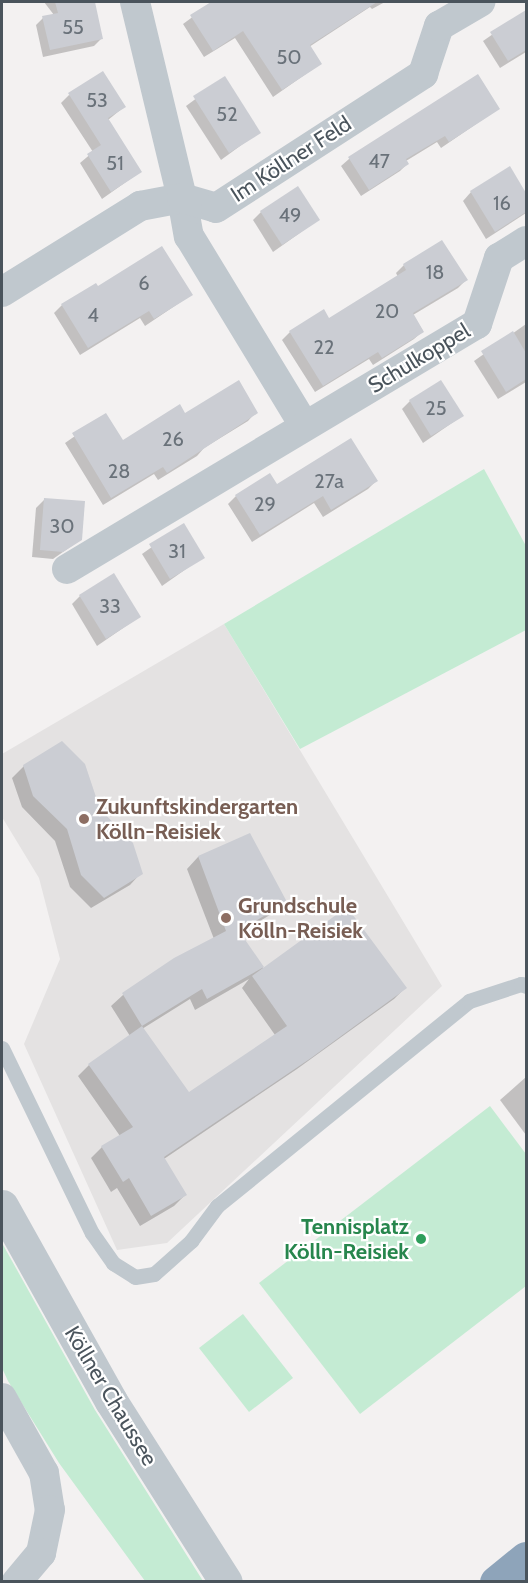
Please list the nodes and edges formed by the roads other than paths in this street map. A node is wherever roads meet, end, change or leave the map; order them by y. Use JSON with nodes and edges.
{"nodes":[{"id":1,"x":135,"y":2,"type":"edge"},
{"id":2,"x":480,"y":2,"type":"edge"},
{"id":3,"x":182,"y":198,"type":"junction"},
{"id":4,"x":526,"y":241,"type":"edge"},
{"id":5,"x":2,"y":292,"type":"edge"},
{"id":6,"x":304,"y":425,"type":"junction"},
{"id":7,"x":67,"y":569,"type":"dead end"},
{"id":8,"x":526,"y":986,"type":"edge"},
{"id":9,"x":2,"y":1048,"type":"edge"},
{"id":10,"x":2,"y":1206,"type":"edge"},
{"id":11,"x":2,"y":1398,"type":"edge"},
{"id":12,"x":526,"y":1558,"type":"edge"},
{"id":13,"x":17,"y":1581,"type":"edge"},
{"id":14,"x":226,"y":1581,"type":"edge"},
{"id":15,"x":496,"y":1581,"type":"edge"}],
"edges":[{"from":1,"to":3,"type":"street"},
{"from":2,"to":3,"type":"street","name":"Im Köllner Feld"},
{"from":3,"to":5,"type":"street"},
{"from":3,"to":6,"type":"street"},
{"from":4,"to":6,"type":"street","name":"Schulkoppel"},
{"from":6,"to":7,"type":"street","name":"Schulkoppel"},
{"from":8,"to":9,"type":"lane"},
{"from":10,"to":14,"type":"street","name":"Köllner Chaussee"},
{"from":11,"to":13,"type":"street"},
{"from":12,"to":15,"type":"highway"}]}
